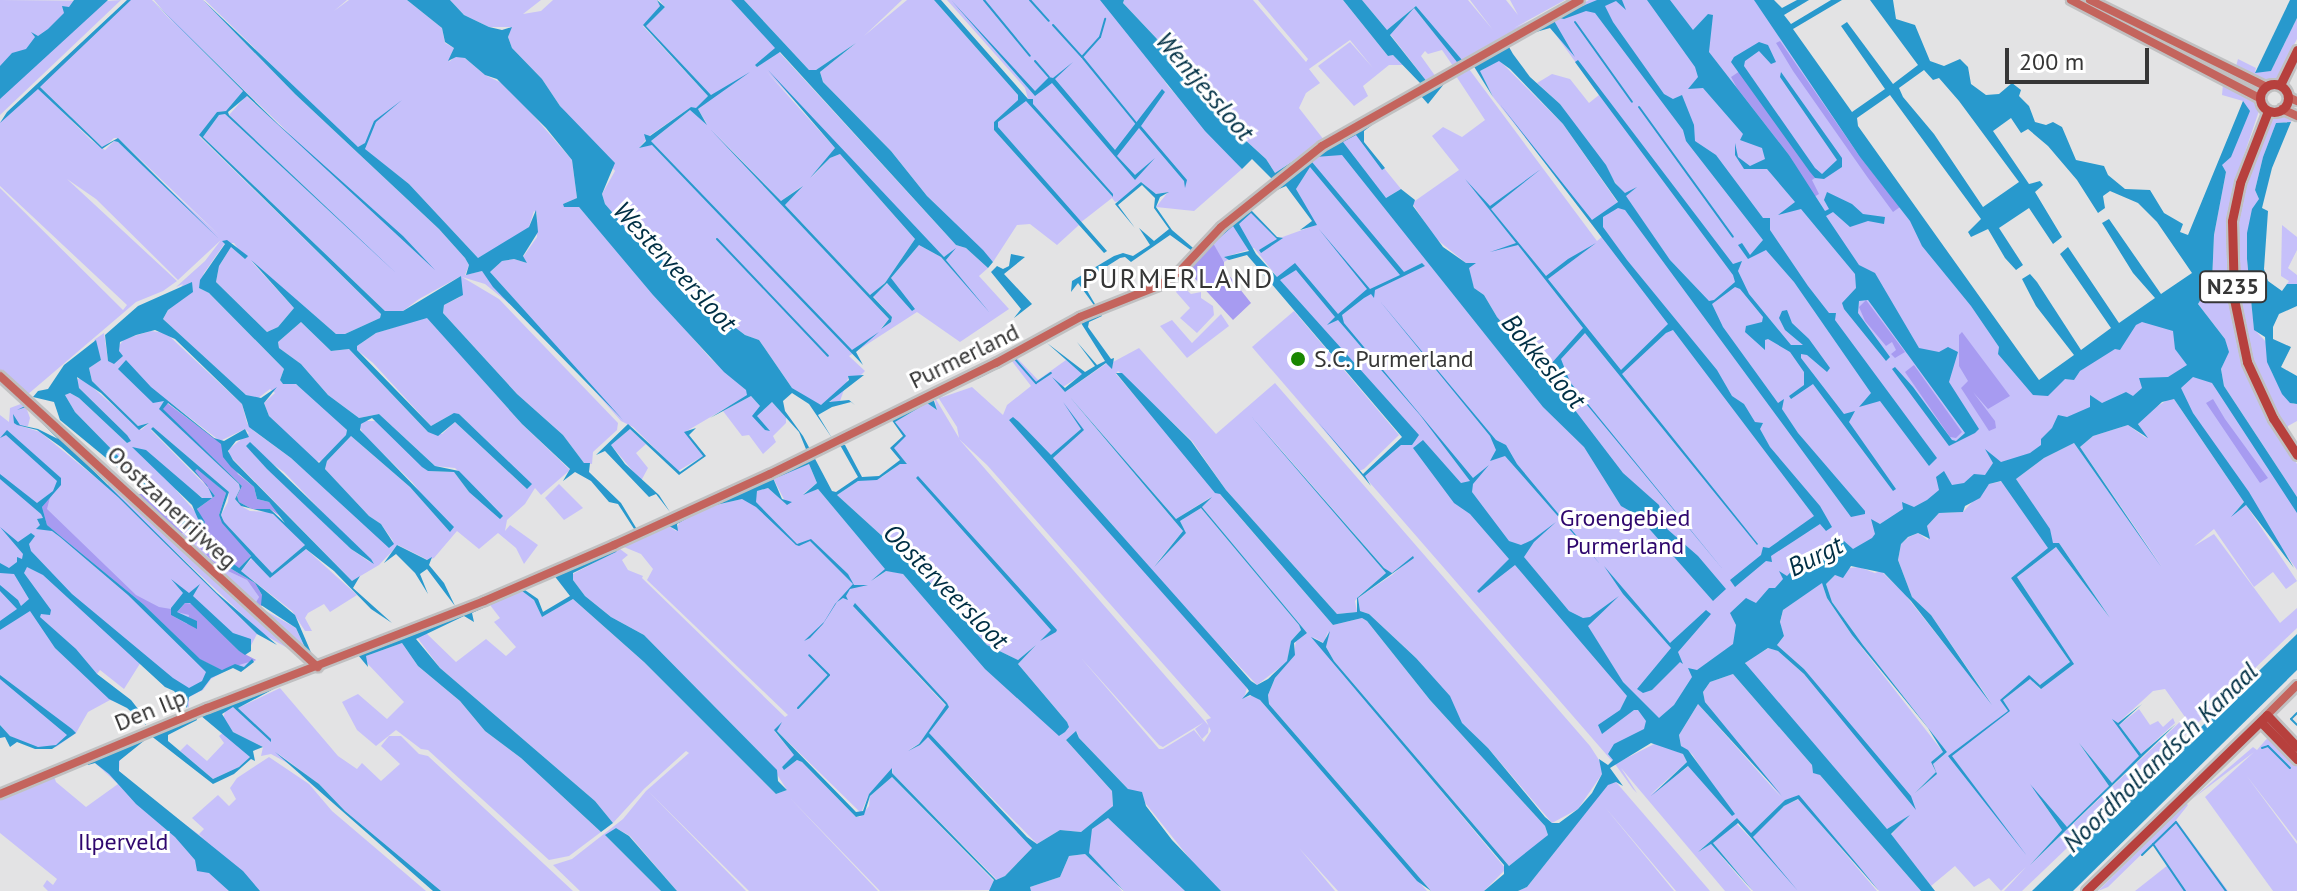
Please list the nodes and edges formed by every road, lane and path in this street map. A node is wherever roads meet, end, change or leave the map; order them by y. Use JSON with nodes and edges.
{"nodes":[{"id":1,"x":1580,"y":0,"type":"edge"},
{"id":2,"x":2071,"y":0,"type":"edge"},
{"id":3,"x":2090,"y":0,"type":"edge"},
{"id":4,"x":2297,"y":50,"type":"edge"},
{"id":5,"x":2280,"y":85,"type":"junction"},
{"id":6,"x":2265,"y":86,"type":"junction"},
{"id":7,"x":2259,"y":98,"type":"junction"},
{"id":8,"x":2292,"y":99,"type":"edge"},
{"id":9,"x":2282,"y":109,"type":"junction"},
{"id":10,"x":2268,"y":111,"type":"junction"},
{"id":11,"x":2297,"y":116,"type":"edge"},
{"id":12,"x":0,"y":376,"type":"edge"},
{"id":13,"x":2297,"y":455,"type":"edge"},
{"id":14,"x":318,"y":667,"type":"junction"},
{"id":15,"x":2297,"y":685,"type":"edge"},
{"id":16,"x":2264,"y":719,"type":"junction"},
{"id":17,"x":2297,"y":747,"type":"edge"},
{"id":18,"x":2297,"y":759,"type":"edge"},
{"id":19,"x":0,"y":794,"type":"edge"},
{"id":20,"x":2086,"y":891,"type":"edge"}],
"edges":[{"from":1,"to":14,"type":"street","name":"Purmerland"},
{"from":2,"to":7,"type":"street"},
{"from":3,"to":6,"type":"street"},
{"from":4,"to":5,"type":"main road"},
{"from":5,"to":6,"type":"main road"},
{"from":5,"to":8,"type":"main road"},
{"from":6,"to":7,"type":"main road"},
{"from":7,"to":10,"type":"main road"},
{"from":8,"to":9,"type":"main road"},
{"from":9,"to":10,"type":"main road"},
{"from":9,"to":11,"type":"street"},
{"from":10,"to":13,"type":"main road","number":"N235"},
{"from":12,"to":14,"type":"street","name":"Oostzanerrijweg"},
{"from":14,"to":19,"type":"street","name":"Den Ilp"},
{"from":15,"to":16,"type":"street"},
{"from":16,"to":17,"type":"main road"},
{"from":16,"to":18,"type":"main road"},
{"from":16,"to":20,"type":"main road"}]}
